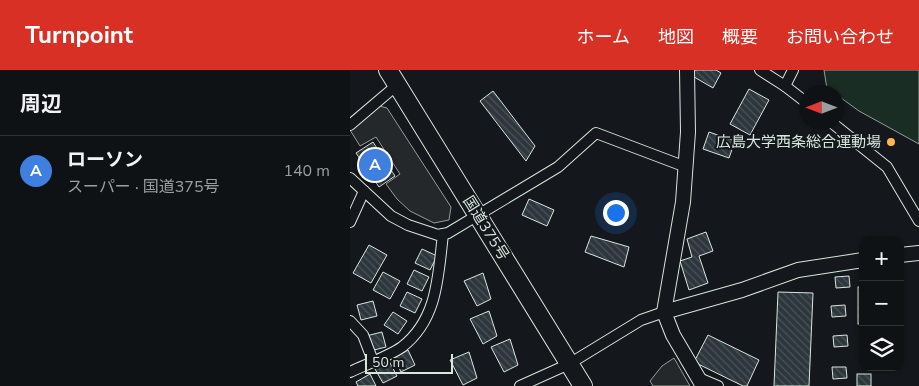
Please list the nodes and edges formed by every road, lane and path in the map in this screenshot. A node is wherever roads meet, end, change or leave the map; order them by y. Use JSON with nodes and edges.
{"nodes":[{"id":1,"x":687,"y":70,"type":"edge"},
{"id":2,"x":760,"y":70,"type":"edge"},
{"id":3,"x":793,"y":70,"type":"edge"},
{"id":4,"x":392,"y":77,"type":"edge"},
{"id":5,"x":785,"y":86,"type":"junction"},
{"id":6,"x":799,"y":97,"type":"edge"},
{"id":7,"x":350,"y":126,"type":"edge"},
{"id":8,"x":841,"y":130,"type":"edge"},
{"id":9,"x":686,"y":167,"type":"junction"},
{"id":10,"x":350,"y":178,"type":"edge"},
{"id":11,"x":364,"y":191,"type":"junction"},
{"id":12,"x":478,"y":215,"type":"junction"},
{"id":13,"x":919,"y":221,"type":"edge"},
{"id":14,"x":350,"y":222,"type":"edge"},
{"id":15,"x":443,"y":234,"type":"junction"},
{"id":16,"x":919,"y":252,"type":"edge"},
{"id":17,"x":904,"y":254,"type":"edge"},
{"id":18,"x":859,"y":261,"type":"edge"},
{"id":19,"x":664,"y":312,"type":"junction"},
{"id":20,"x":350,"y":321,"type":"edge"},
{"id":21,"x":374,"y":361,"type":"junction"},
{"id":22,"x":569,"y":364,"type":"junction"},
{"id":23,"x":350,"y":372,"type":"edge"},
{"id":24,"x":702,"y":382,"type":"edge"},
{"id":25,"x":520,"y":386,"type":"edge"},
{"id":26,"x":583,"y":386,"type":"edge"},
{"id":27,"x":718,"y":386,"type":"edge"}],
"edges":[{"from":1,"to":9,"type":"street"},
{"from":2,"to":5,"type":"street"},
{"from":3,"to":5,"type":"street"},
{"from":4,"to":7,"type":"street"},
{"from":4,"to":12,"type":"highway","name":"国道375号"},
{"from":5,"to":6,"type":"street"},
{"from":8,"to":13,"type":"street"},
{"from":9,"to":12,"type":"street"},
{"from":9,"to":19,"type":"street"},
{"from":10,"to":11,"type":"street"},
{"from":11,"to":14,"type":"street"},
{"from":11,"to":15,"type":"street"},
{"from":12,"to":15,"type":"street"},
{"from":12,"to":22,"type":"highway","name":"国道375号"},
{"from":15,"to":21,"type":"street"},
{"from":16,"to":17,"type":"street"},
{"from":18,"to":19,"type":"street"},
{"from":19,"to":22,"type":"street"},
{"from":19,"to":24,"type":"street"},
{"from":20,"to":21,"type":"street"},
{"from":21,"to":23,"type":"street"},
{"from":22,"to":25,"type":"street"},
{"from":22,"to":26,"type":"highway","name":"国道375号"},
{"from":24,"to":27,"type":"street"}]}
